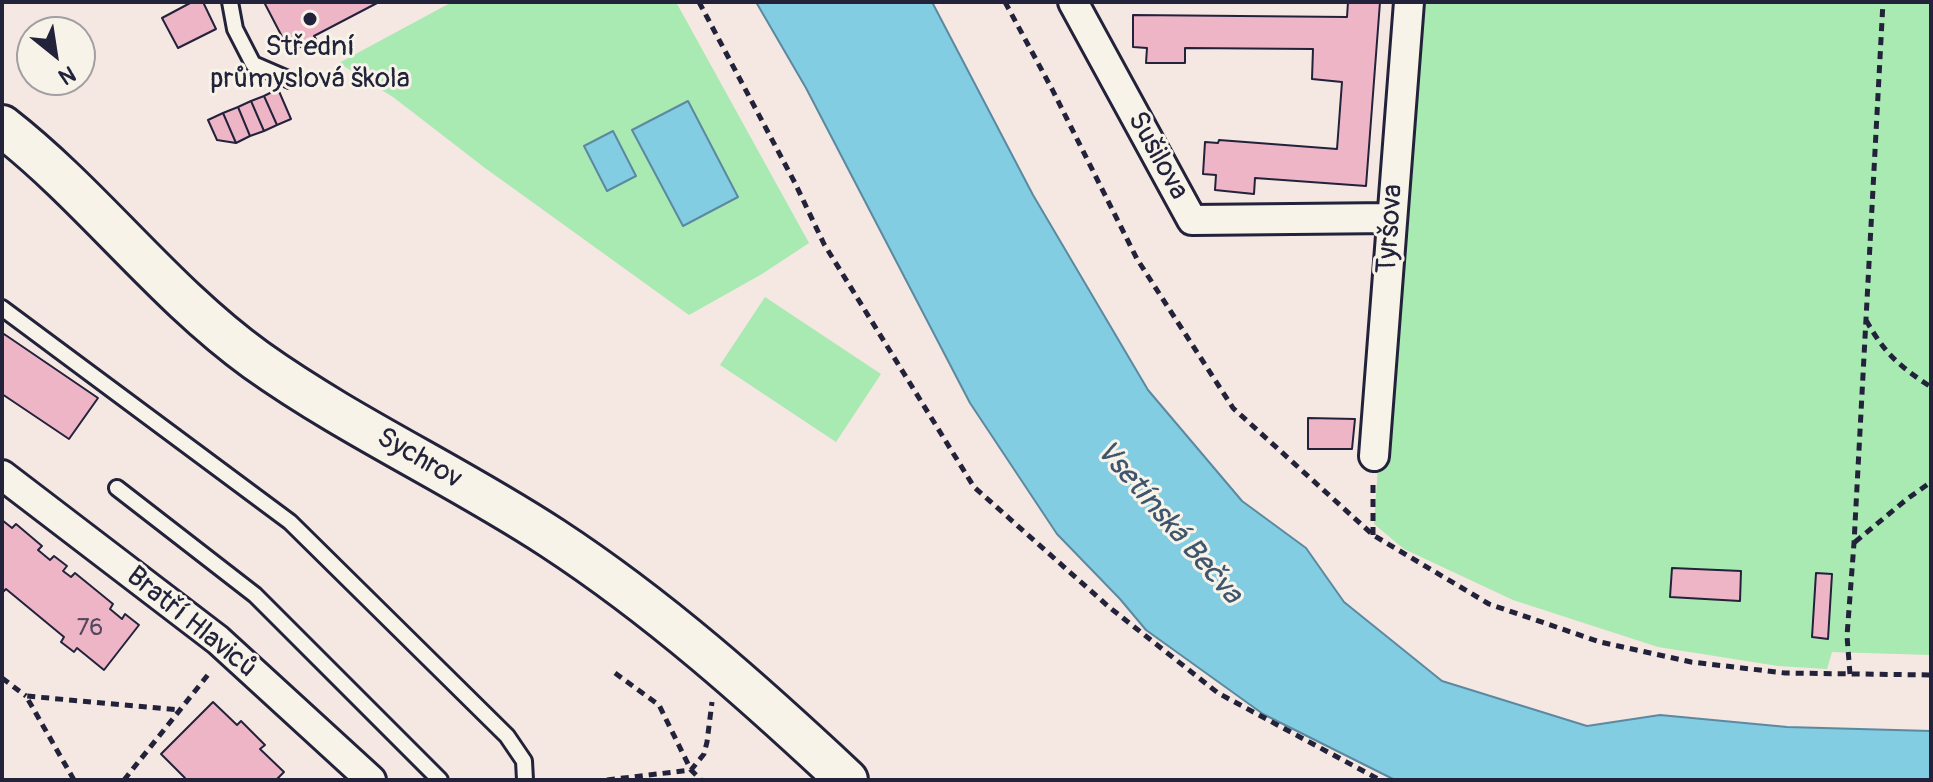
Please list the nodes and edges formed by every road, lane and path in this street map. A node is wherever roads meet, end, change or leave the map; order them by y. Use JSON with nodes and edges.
{"nodes":[{"id":1,"x":230,"y":2,"type":"edge"},
{"id":2,"x":699,"y":2,"type":"edge"},
{"id":3,"x":1073,"y":2,"type":"edge"},
{"id":4,"x":1409,"y":2,"type":"edge"},
{"id":5,"x":1883,"y":2,"type":"edge"},
{"id":6,"x":290,"y":80,"type":"dead end"},
{"id":7,"x":2,"y":126,"type":"edge"},
{"id":8,"x":1392,"y":218,"type":"junction"},
{"id":9,"x":2,"y":308,"type":"edge"},
{"id":10,"x":1866,"y":320,"type":"junction"},
{"id":11,"x":1931,"y":387,"type":"edge"},
{"id":12,"x":1374,"y":456,"type":"joint"},
{"id":13,"x":2,"y":475,"type":"edge"},
{"id":14,"x":1931,"y":482,"type":"edge"},
{"id":15,"x":117,"y":488,"type":"dead end"},
{"id":16,"x":1373,"y":535,"type":"dead end"},
{"id":17,"x":1854,"y":543,"type":"junction"},
{"id":18,"x":228,"y":650,"type":"junction"},
{"id":19,"x":615,"y":673,"type":"dead end"},
{"id":20,"x":1850,"y":674,"type":"dead end"},
{"id":21,"x":2,"y":678,"type":"edge"},
{"id":22,"x":26,"y":696,"type":"junction"},
{"id":23,"x":712,"y":700,"type":"dead end"},
{"id":24,"x":180,"y":710,"type":"junction"},
{"id":25,"x":691,"y":770,"type":"junction"},
{"id":26,"x":74,"y":780,"type":"edge"},
{"id":27,"x":124,"y":780,"type":"edge"},
{"id":28,"x":371,"y":780,"type":"edge"},
{"id":29,"x":440,"y":780,"type":"edge"},
{"id":30,"x":525,"y":780,"type":"edge"},
{"id":31,"x":607,"y":780,"type":"edge"},
{"id":32,"x":701,"y":780,"type":"edge"},
{"id":33,"x":847,"y":780,"type":"edge"},
{"id":34,"x":1380,"y":780,"type":"edge"}],
"edges":[{"from":1,"to":6,"type":"lane"},
{"from":2,"to":34,"type":"path"},
{"from":3,"to":8,"type":"street","name":"Sušilova"},
{"from":4,"to":8,"type":"street","name":"Tyršova"},
{"from":5,"to":10,"type":"path"},
{"from":7,"to":33,"type":"street","name":"Sychrov"},
{"from":8,"to":12,"type":"street","name":"Tyršova"},
{"from":9,"to":30,"type":"lane"},
{"from":10,"to":11,"type":"path"},
{"from":10,"to":17,"type":"path"},
{"from":12,"to":16,"type":"path"},
{"from":13,"to":18,"type":"street","name":"Bratří Hlaviců"},
{"from":14,"to":17,"type":"path"},
{"from":15,"to":29,"type":"lane"},
{"from":17,"to":20,"type":"path"},
{"from":18,"to":24,"type":"path"},
{"from":18,"to":28,"type":"street","name":"Bratří Hlaviců"},
{"from":19,"to":25,"type":"path"},
{"from":21,"to":22,"type":"path"},
{"from":22,"to":24,"type":"path"},
{"from":22,"to":26,"type":"path"},
{"from":23,"to":25,"type":"path"},
{"from":24,"to":27,"type":"path"},
{"from":25,"to":31,"type":"path"},
{"from":25,"to":32,"type":"path"}]}
